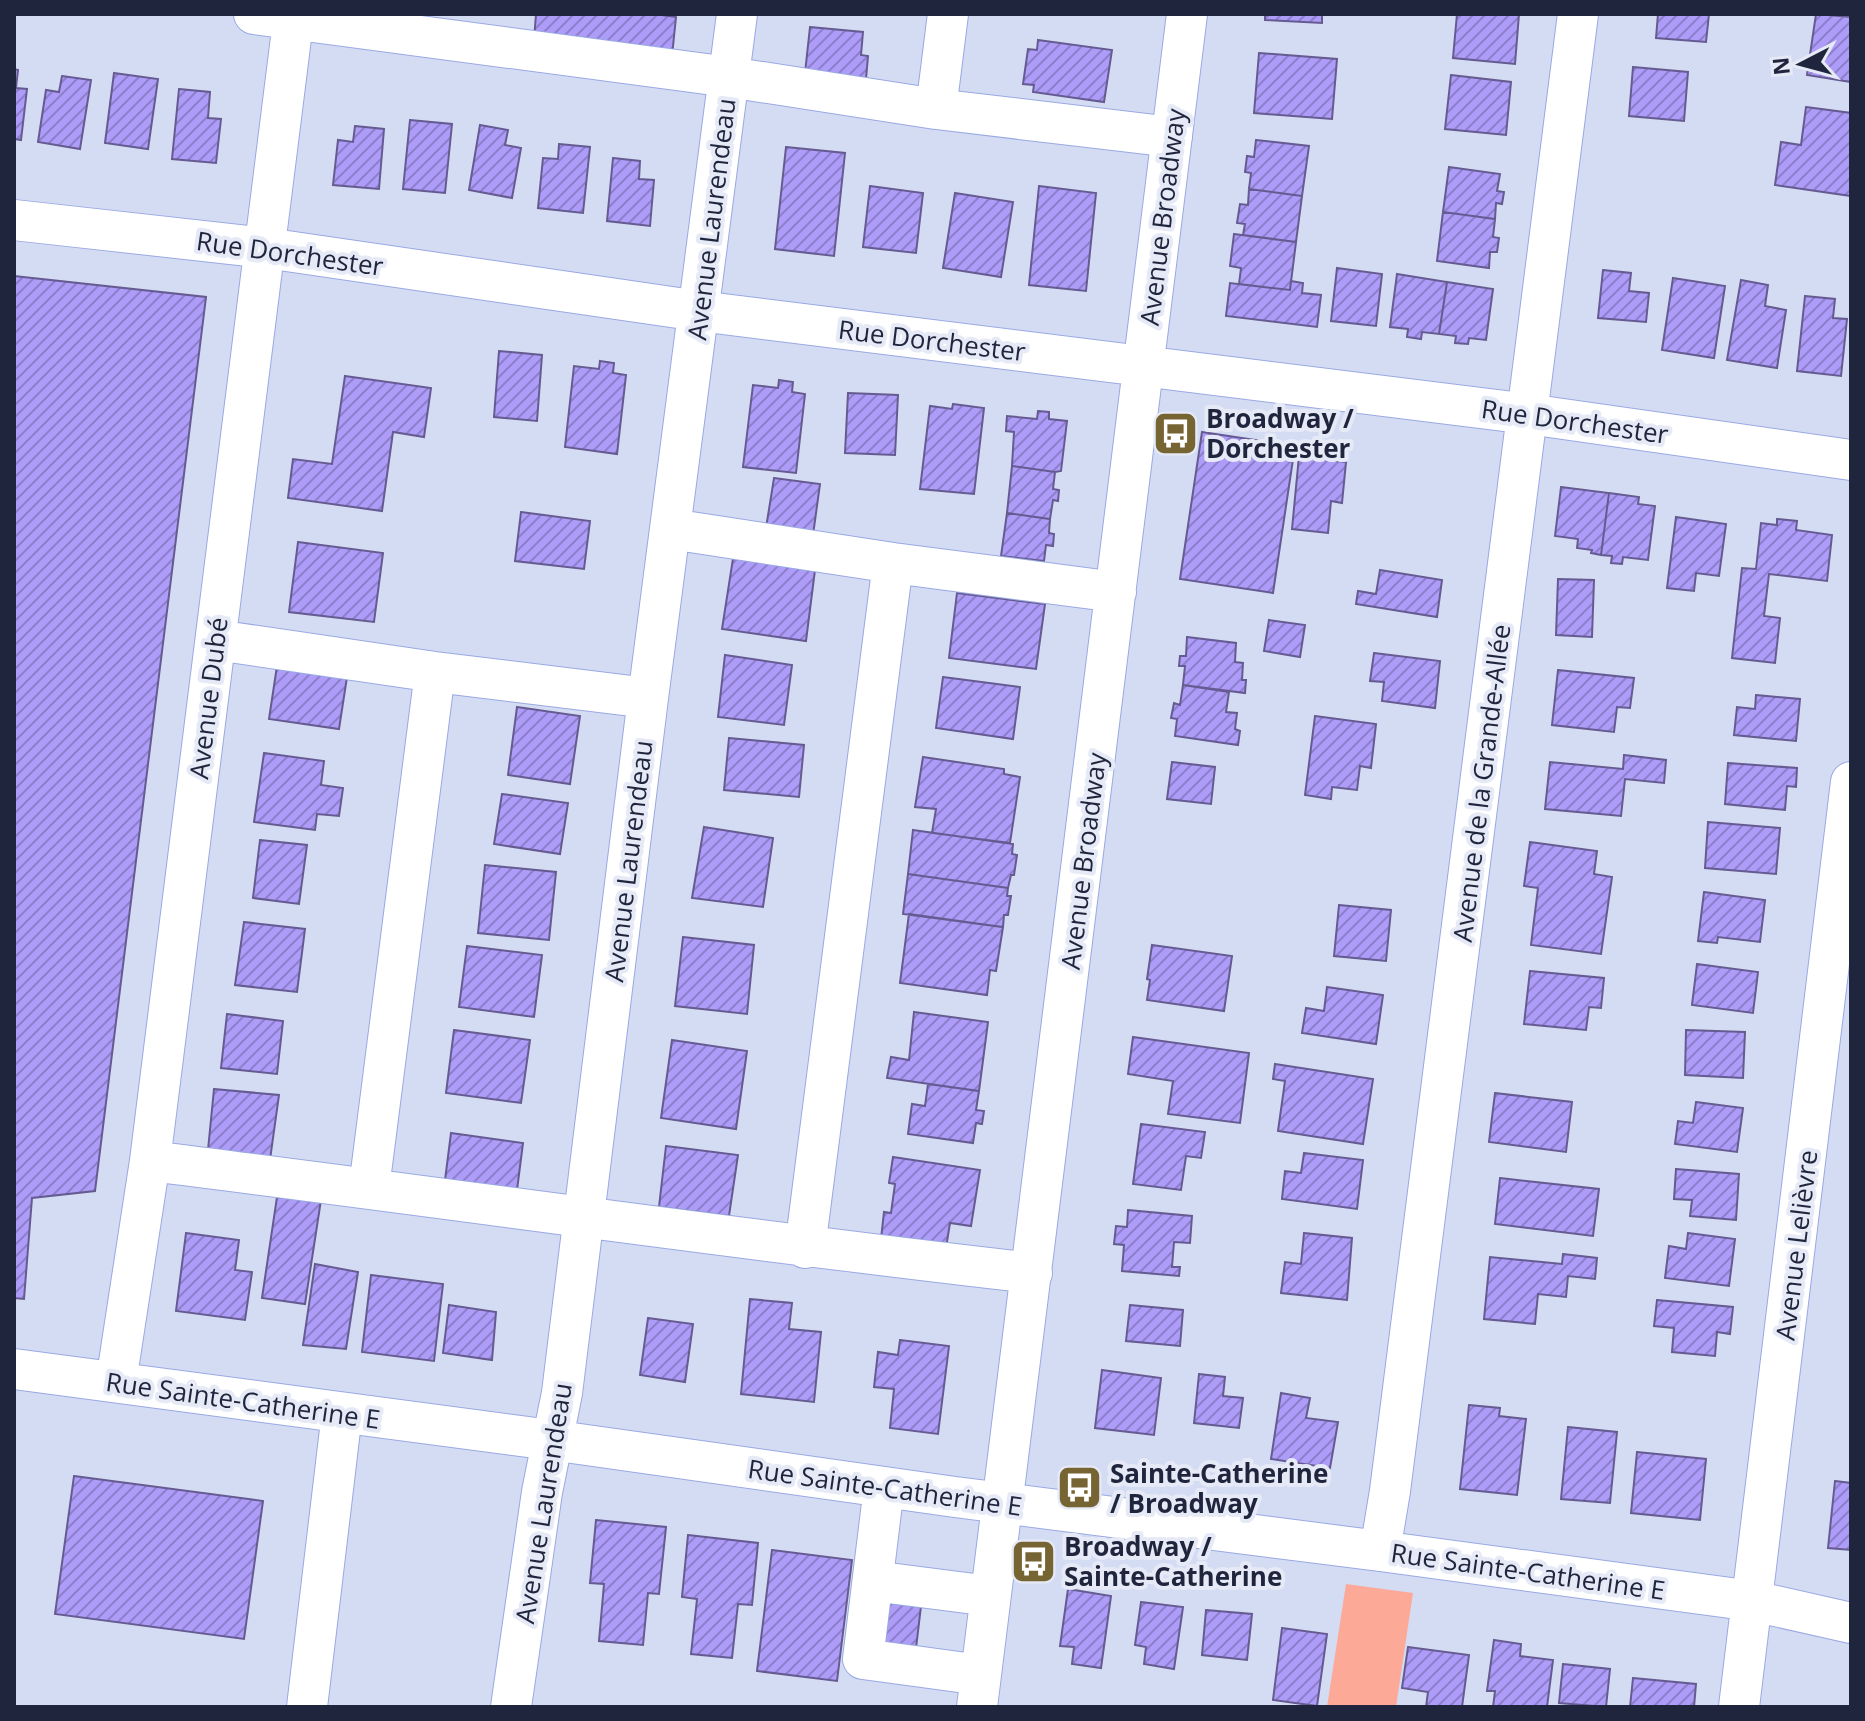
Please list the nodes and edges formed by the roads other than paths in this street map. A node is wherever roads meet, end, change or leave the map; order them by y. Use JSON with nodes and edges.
{"nodes":[{"id":1,"x":254,"y":14,"type":"edge"},
{"id":2,"x":737,"y":14,"type":"edge"},
{"id":3,"x":948,"y":14,"type":"edge"},
{"id":4,"x":1187,"y":14,"type":"edge"},
{"id":5,"x":1578,"y":14,"type":"edge"},
{"id":6,"x":294,"y":17,"type":"edge"},
{"id":7,"x":512,"y":31,"type":"edge"},
{"id":8,"x":729,"y":77,"type":"junction"},
{"id":9,"x":936,"y":109,"type":"junction"},
{"id":10,"x":1172,"y":137,"type":"junction"},
{"id":11,"x":14,"y":220,"type":"edge"},
{"id":12,"x":266,"y":248,"type":"junction"},
{"id":13,"x":699,"y":311,"type":"junction"},
{"id":14,"x":1144,"y":367,"type":"junction"},
{"id":15,"x":1528,"y":414,"type":"junction"},
{"id":16,"x":1851,"y":460,"type":"edge"},
{"id":17,"x":671,"y":529,"type":"junction"},
{"id":18,"x":893,"y":563,"type":"junction"},
{"id":19,"x":1116,"y":592,"type":"junction"},
{"id":20,"x":216,"y":640,"type":"junction"},
{"id":21,"x":435,"y":672,"type":"junction"},
{"id":22,"x":648,"y":698,"type":"junction"},
{"id":23,"x":1851,"y":782,"type":"edge"},
{"id":24,"x":150,"y":1161,"type":"junction"},
{"id":25,"x":369,"y":1188,"type":"junction"},
{"id":26,"x":585,"y":1217,"type":"junction"},
{"id":27,"x":805,"y":1248,"type":"junction"},
{"id":28,"x":1032,"y":1273,"type":"junction"},
{"id":29,"x":14,"y":1369,"type":"edge"},
{"id":30,"x":116,"y":1382,"type":"junction"},
{"id":31,"x":342,"y":1413,"type":"junction"},
{"id":32,"x":551,"y":1440,"type":"junction"},
{"id":33,"x":884,"y":1487,"type":"junction"},
{"id":34,"x":1003,"y":1504,"type":"junction"},
{"id":35,"x":1380,"y":1551,"type":"junction"},
{"id":36,"x":873,"y":1581,"type":"junction"},
{"id":37,"x":990,"y":1596,"type":"junction"},
{"id":38,"x":1753,"y":1601,"type":"junction"},
{"id":39,"x":1851,"y":1623,"type":"edge"},
{"id":40,"x":979,"y":1691,"type":"edge"},
{"id":41,"x":307,"y":1707,"type":"edge"},
{"id":42,"x":511,"y":1707,"type":"edge"},
{"id":43,"x":1739,"y":1707,"type":"edge"}],
"edges":[{"from":1,"to":6,"type":"street"},
{"from":2,"to":8,"type":"street","name":"Avenue Laurendeau"},
{"from":3,"to":9,"type":"street"},
{"from":4,"to":10,"type":"street","name":"Avenue Broadway"},
{"from":5,"to":15,"type":"street","name":"Avenue de la Grande-Allée"},
{"from":6,"to":7,"type":"street"},
{"from":6,"to":12,"type":"street","name":"Avenue Dubé"},
{"from":7,"to":8,"type":"street"},
{"from":8,"to":9,"type":"street"},
{"from":8,"to":13,"type":"street","name":"Avenue Laurendeau"},
{"from":9,"to":10,"type":"street"},
{"from":10,"to":14,"type":"street","name":"Avenue Broadway"},
{"from":11,"to":12,"type":"street","name":"Rue Dorchester"},
{"from":12,"to":13,"type":"street","name":"Rue Dorchester"},
{"from":12,"to":20,"type":"street","name":"Avenue Dubé"},
{"from":13,"to":14,"type":"street","name":"Rue Dorchester"},
{"from":13,"to":17,"type":"street","name":"Avenue Laurendeau"},
{"from":14,"to":15,"type":"street","name":"Rue Dorchester"},
{"from":14,"to":19,"type":"street","name":"Avenue Broadway"},
{"from":15,"to":16,"type":"street","name":"Rue Dorchester"},
{"from":15,"to":35,"type":"street","name":"Avenue de la Grande-Allée"},
{"from":17,"to":18,"type":"street"},
{"from":17,"to":22,"type":"street","name":"Avenue Laurendeau"},
{"from":18,"to":19,"type":"street"},
{"from":18,"to":27,"type":"street"},
{"from":19,"to":28,"type":"street","name":"Avenue Broadway"},
{"from":20,"to":21,"type":"street"},
{"from":20,"to":24,"type":"street","name":"Avenue Dubé"},
{"from":21,"to":22,"type":"street"},
{"from":21,"to":25,"type":"street"},
{"from":22,"to":26,"type":"street","name":"Avenue Laurendeau"},
{"from":23,"to":38,"type":"street","name":"Avenue Lelièvre"},
{"from":24,"to":25,"type":"street"},
{"from":24,"to":30,"type":"street","name":"Avenue Dubé"},
{"from":25,"to":26,"type":"street"},
{"from":26,"to":27,"type":"street"},
{"from":26,"to":32,"type":"street","name":"Avenue Laurendeau"},
{"from":27,"to":28,"type":"street"},
{"from":28,"to":34,"type":"street","name":"Avenue Broadway"},
{"from":29,"to":30,"type":"street","name":"Rue Sainte-Catherine E"},
{"from":30,"to":31,"type":"street","name":"Rue Sainte-Catherine E"},
{"from":31,"to":32,"type":"street","name":"Rue Sainte-Catherine E"},
{"from":31,"to":41,"type":"street"},
{"from":32,"to":33,"type":"street","name":"Rue Sainte-Catherine E"},
{"from":32,"to":42,"type":"street","name":"Avenue Laurendeau"},
{"from":33,"to":34,"type":"street","name":"Rue Sainte-Catherine E"},
{"from":33,"to":36,"type":"street"},
{"from":34,"to":35,"type":"street","name":"Rue Sainte-Catherine E"},
{"from":34,"to":37,"type":"street","name":"Avenue Broadway"},
{"from":35,"to":38,"type":"street","name":"Rue Sainte-Catherine E"},
{"from":36,"to":37,"type":"street"},
{"from":36,"to":40,"type":"street"},
{"from":37,"to":40,"type":"street","name":"Avenue Broadway"},
{"from":38,"to":39,"type":"street","name":"Rue Sainte-Catherine E"},
{"from":38,"to":43,"type":"street","name":"Avenue Lelièvre"}]}
